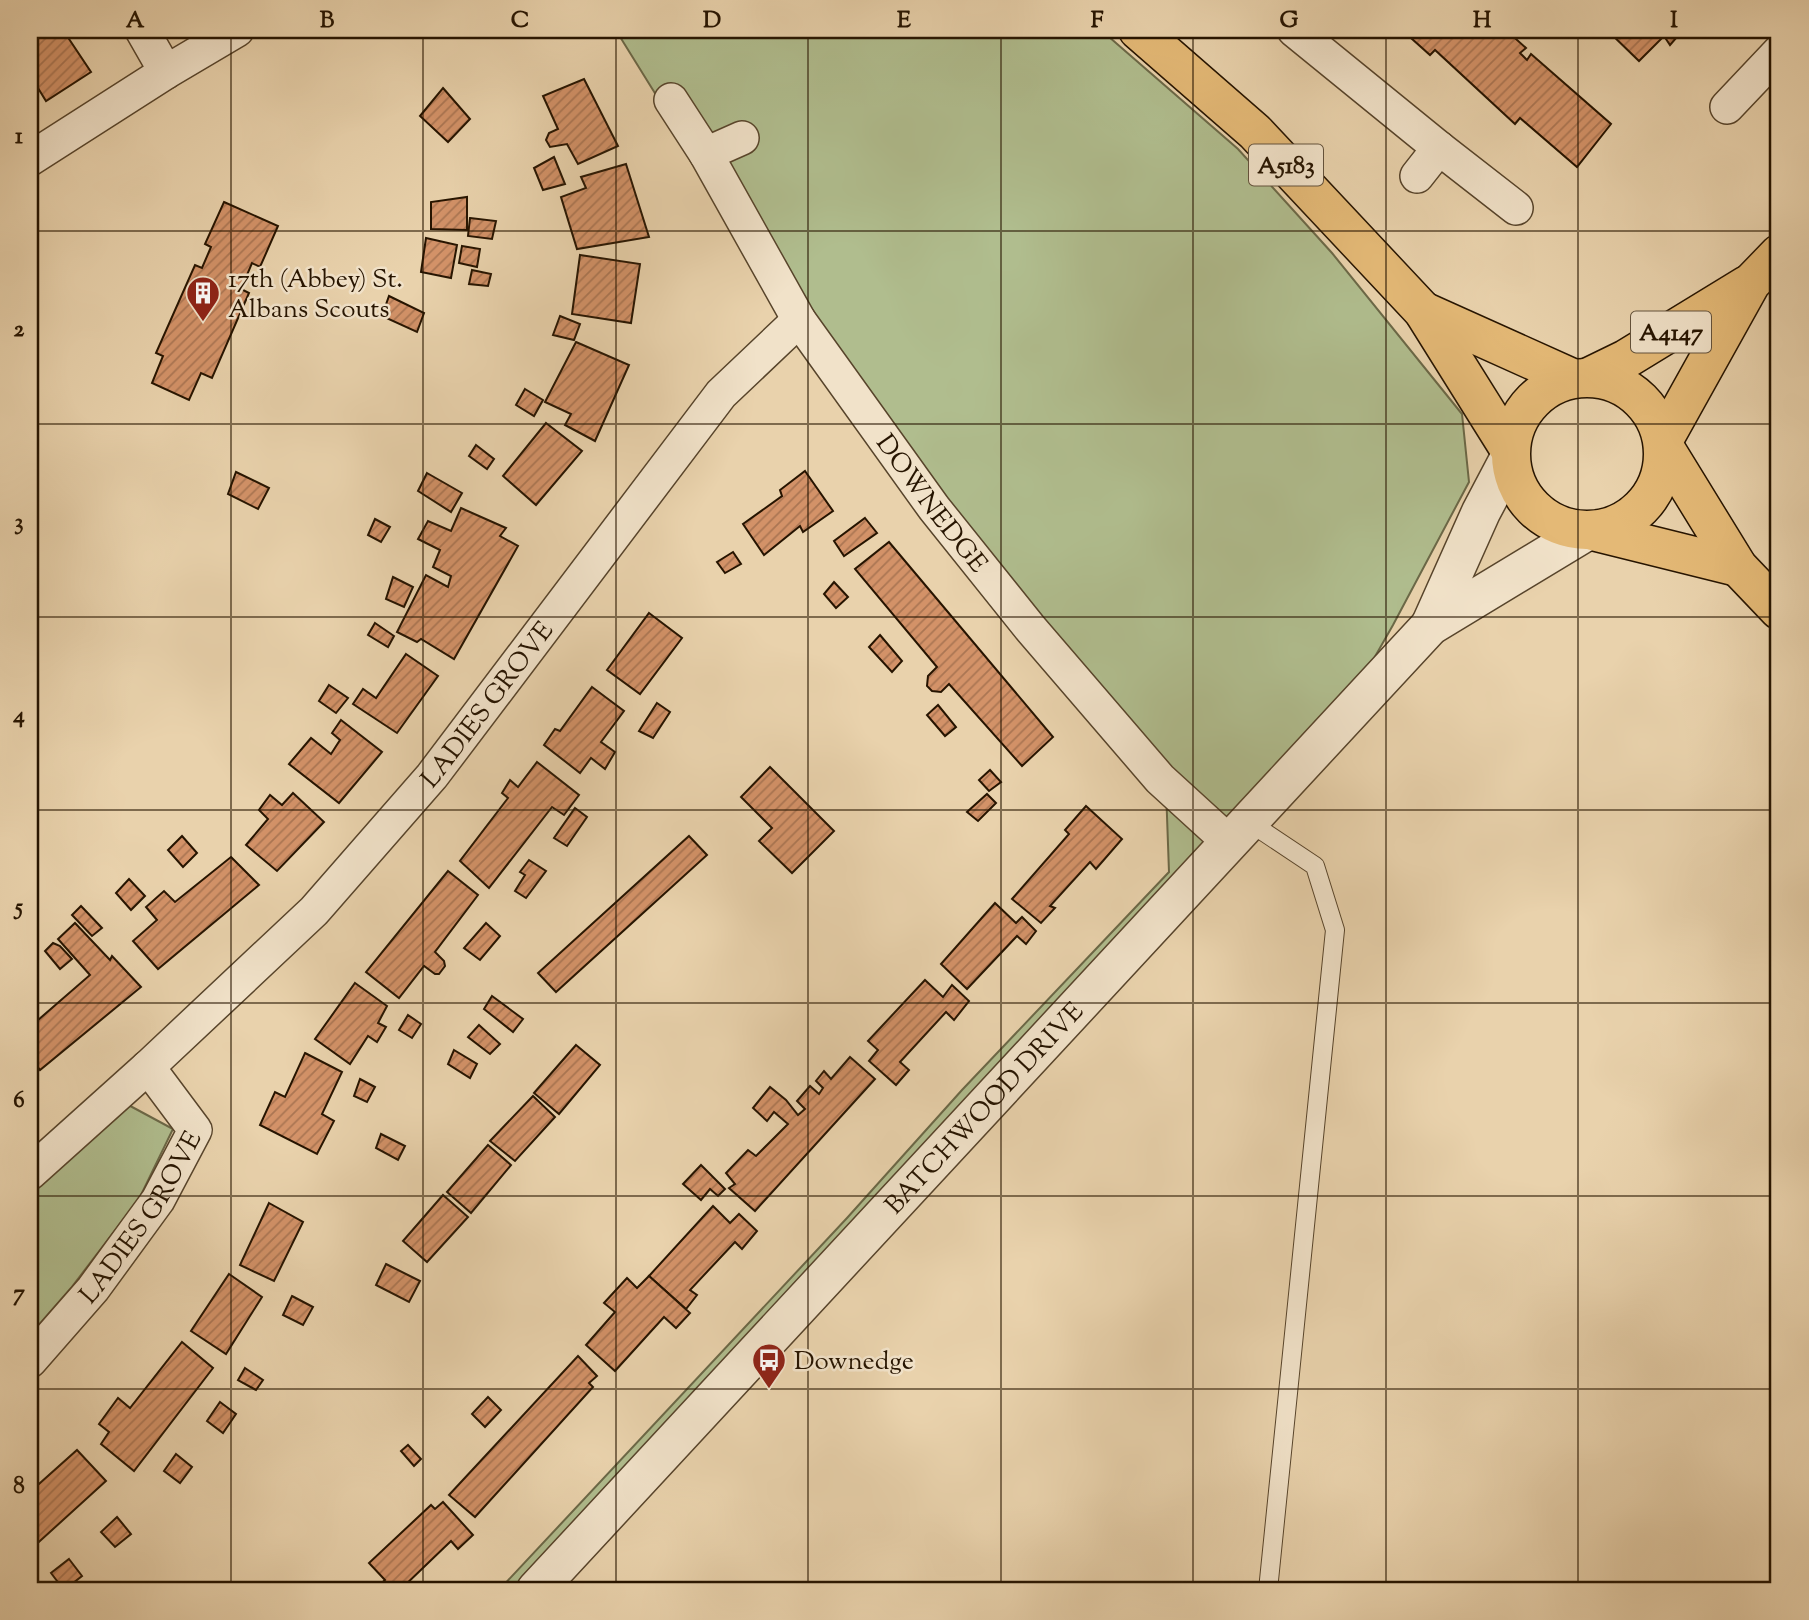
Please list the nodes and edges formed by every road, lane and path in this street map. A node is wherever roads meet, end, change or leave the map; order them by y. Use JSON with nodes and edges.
{"nodes":[{"id":1,"x":142,"y":30,"type":"edge"},
{"id":2,"x":237,"y":30,"type":"edge"},
{"id":3,"x":1138,"y":30,"type":"edge"},
{"id":4,"x":1294,"y":30,"type":"edge"},
{"id":5,"x":1773,"y":71,"type":"edge"},
{"id":6,"x":166,"y":72,"type":"junction"},
{"id":7,"x":1727,"y":107,"type":"dead end"},
{"id":8,"x":679,"y":112,"type":"dead end"},
{"id":9,"x":742,"y":138,"type":"dead end"},
{"id":10,"x":1439,"y":148,"type":"junction"},
{"id":11,"x":706,"y":154,"type":"junction"},
{"id":12,"x":30,"y":159,"type":"edge"},
{"id":13,"x":1417,"y":176,"type":"dead end"},
{"id":14,"x":1516,"y":208,"type":"dead end"},
{"id":15,"x":1779,"y":254,"type":"edge"},
{"id":16,"x":1751,"y":283,"type":"junction"},
{"id":17,"x":1423,"y":310,"type":"junction"},
{"id":18,"x":799,"y":320,"type":"junction"},
{"id":19,"x":1580,"y":378,"type":"junction"},
{"id":20,"x":1663,"y":443,"type":"junction"},
{"id":21,"x":1510,"y":453,"type":"junction"},
{"id":22,"x":1590,"y":531,"type":"junction"},
{"id":23,"x":1738,"y":567,"type":"junction"},
{"id":24,"x":1779,"y":610,"type":"edge"},
{"id":25,"x":1430,"y":626,"type":"junction"},
{"id":26,"x":1239,"y":832,"type":"junction"},
{"id":27,"x":148,"y":1067,"type":"junction"},
{"id":28,"x":30,"y":1173,"type":"edge"},
{"id":29,"x":30,"y":1361,"type":"edge"},
{"id":30,"x":536,"y":1590,"type":"edge"},
{"id":31,"x":1268,"y":1590,"type":"edge"}],
"edges":[{"from":1,"to":6,"type":"street"},
{"from":2,"to":6,"type":"street"},
{"from":3,"to":17,"type":"main road","number":"A5183"},
{"from":4,"to":10,"type":"street"},
{"from":5,"to":7,"type":"street"},
{"from":6,"to":12,"type":"street"},
{"from":8,"to":11,"type":"street","name":"DOWNEDGE"},
{"from":9,"to":11,"type":"street"},
{"from":10,"to":13,"type":"street"},
{"from":10,"to":14,"type":"street"},
{"from":11,"to":18,"type":"street","name":"DOWNEDGE"},
{"from":15,"to":16,"type":"main road","number":"A4147"},
{"from":16,"to":19,"type":"main road","number":"A4147"},
{"from":16,"to":20,"type":"main road","number":"A4147"},
{"from":17,"to":19,"type":"main road","number":"A5183"},
{"from":17,"to":21,"type":"main road","number":"A5183"},
{"from":18,"to":26,"type":"street","name":"DOWNEDGE"},
{"from":18,"to":27,"type":"street","name":"LADIES GROVE"},
{"from":19,"to":20,"type":"main road"},
{"from":19,"to":21,"type":"main road"},
{"from":20,"to":22,"type":"main road"},
{"from":20,"to":23,"type":"main road"},
{"from":21,"to":22,"type":"main road"},
{"from":21,"to":25,"type":"street","name":"BATCHWOOD DRIVE"},
{"from":22,"to":23,"type":"main road"},
{"from":22,"to":25,"type":"street","name":"BATCHWOOD DRIVE"},
{"from":23,"to":24,"type":"main road"},
{"from":25,"to":26,"type":"street","name":"BATCHWOOD DRIVE"},
{"from":26,"to":30,"type":"street","name":"BATCHWOOD DRIVE"},
{"from":26,"to":31,"type":"lane"},
{"from":27,"to":28,"type":"street","name":"LADIES GROVE"},
{"from":27,"to":29,"type":"street","name":"LADIES GROVE"}]}
